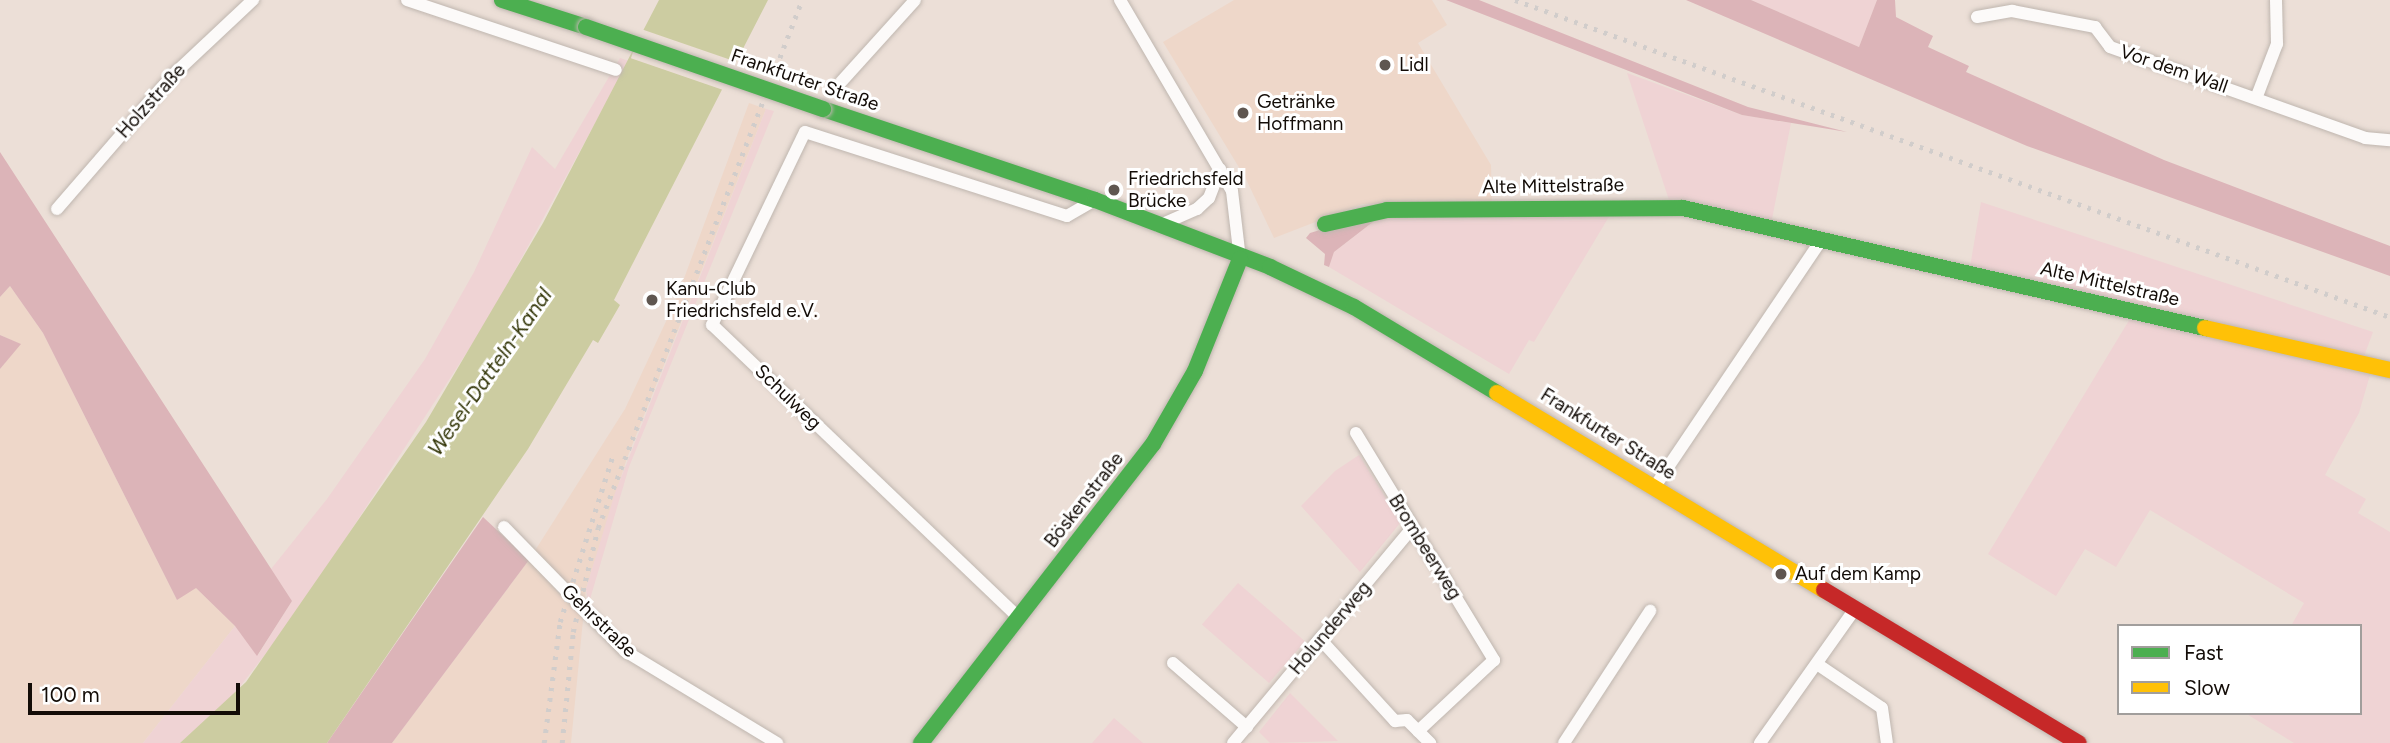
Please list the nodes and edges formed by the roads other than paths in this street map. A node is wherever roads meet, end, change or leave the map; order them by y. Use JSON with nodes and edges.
{"nodes":[{"id":1,"x":253,"y":0,"type":"edge"},
{"id":2,"x":407,"y":0,"type":"edge"},
{"id":3,"x":502,"y":0,"type":"edge"},
{"id":4,"x":915,"y":0,"type":"edge"},
{"id":5,"x":1120,"y":0,"type":"edge"},
{"id":6,"x":2276,"y":0,"type":"edge"},
{"id":7,"x":1977,"y":17,"type":"dead end"},
{"id":8,"x":616,"y":70,"type":"dead end"},
{"id":9,"x":841,"y":82,"type":"dead end"},
{"id":10,"x":2257,"y":96,"type":"junction"},
{"id":11,"x":2390,"y":140,"type":"edge"},
{"id":12,"x":1220,"y":169,"type":"junction"},
{"id":13,"x":1095,"y":200,"type":"junction"},
{"id":14,"x":57,"y":209,"type":"dead end"},
{"id":15,"x":1325,"y":224,"type":"dead end"},
{"id":16,"x":1158,"y":226,"type":"junction"},
{"id":17,"x":1821,"y":240,"type":"junction"},
{"id":18,"x":1240,"y":259,"type":"junction"},
{"id":19,"x":2390,"y":370,"type":"edge"},
{"id":20,"x":1356,"y":433,"type":"dead end"},
{"id":21,"x":1654,"y":488,"type":"junction"},
{"id":22,"x":504,"y":527,"type":"dead end"},
{"id":23,"x":1412,"y":528,"type":"junction"},
{"id":24,"x":1854,"y":610,"type":"junction"},
{"id":25,"x":1650,"y":611,"type":"dead end"},
{"id":26,"x":1018,"y":617,"type":"junction"},
{"id":27,"x":1321,"y":640,"type":"junction"},
{"id":28,"x":1173,"y":663,"type":"dead end"},
{"id":29,"x":1816,"y":664,"type":"junction"},
{"id":30,"x":1247,"y":727,"type":"junction"},
{"id":31,"x":1418,"y":731,"type":"junction"},
{"id":32,"x":777,"y":743,"type":"edge"},
{"id":33,"x":921,"y":743,"type":"edge"},
{"id":34,"x":1233,"y":743,"type":"edge"},
{"id":35,"x":1430,"y":743,"type":"edge"},
{"id":36,"x":1564,"y":743,"type":"edge"},
{"id":37,"x":1760,"y":743,"type":"edge"},
{"id":38,"x":1887,"y":743,"type":"edge"},
{"id":39,"x":2079,"y":743,"type":"edge"}],
"edges":[{"from":1,"to":14,"type":"street","name":"Holzstraße"},
{"from":2,"to":8,"type":"street"},
{"from":3,"to":13,"type":"main road","name":"Frankfurter Straße","bridge":true},
{"from":4,"to":9,"type":"street"},
{"from":5,"to":12,"type":"street"},
{"from":6,"to":10,"type":"street"},
{"from":7,"to":10,"type":"street","name":"Vor dem Wall"},
{"from":10,"to":11,"type":"street","name":"Vor dem Wall"},
{"from":12,"to":16,"type":"street"},
{"from":12,"to":18,"type":"street"},
{"from":13,"to":16,"type":"main road","name":"Frankfurter Straße"},
{"from":13,"to":26,"type":"street","name":"Schulweg"},
{"from":15,"to":17,"type":"main road","name":"Alte Mittelstraße"},
{"from":16,"to":18,"type":"main road","name":"Frankfurter Straße"},
{"from":17,"to":19,"type":"main road","name":"Alte Mittelstraße"},
{"from":17,"to":21,"type":"street"},
{"from":18,"to":21,"type":"main road","name":"Frankfurter Straße"},
{"from":18,"to":26,"type":"main road","name":"Böskenstraße"},
{"from":20,"to":23,"type":"street","name":"Brombeerweg"},
{"from":21,"to":24,"type":"main road","name":"Frankfurter Straße"},
{"from":22,"to":32,"type":"street","name":"Gehrstraße"},
{"from":23,"to":27,"type":"street","name":"Holunderweg"},
{"from":23,"to":31,"type":"street","name":"Brombeerweg"},
{"from":24,"to":29,"type":"street"},
{"from":24,"to":39,"type":"main road","name":"Frankfurter Straße"},
{"from":25,"to":36,"type":"street"},
{"from":26,"to":33,"type":"main road","name":"Böskenstraße"},
{"from":27,"to":30,"type":"street","name":"Holunderweg"},
{"from":27,"to":31,"type":"street"},
{"from":28,"to":30,"type":"street"},
{"from":29,"to":37,"type":"street"},
{"from":29,"to":38,"type":"street"},
{"from":30,"to":34,"type":"street","name":"Holunderweg"},
{"from":31,"to":35,"type":"street"}]}
